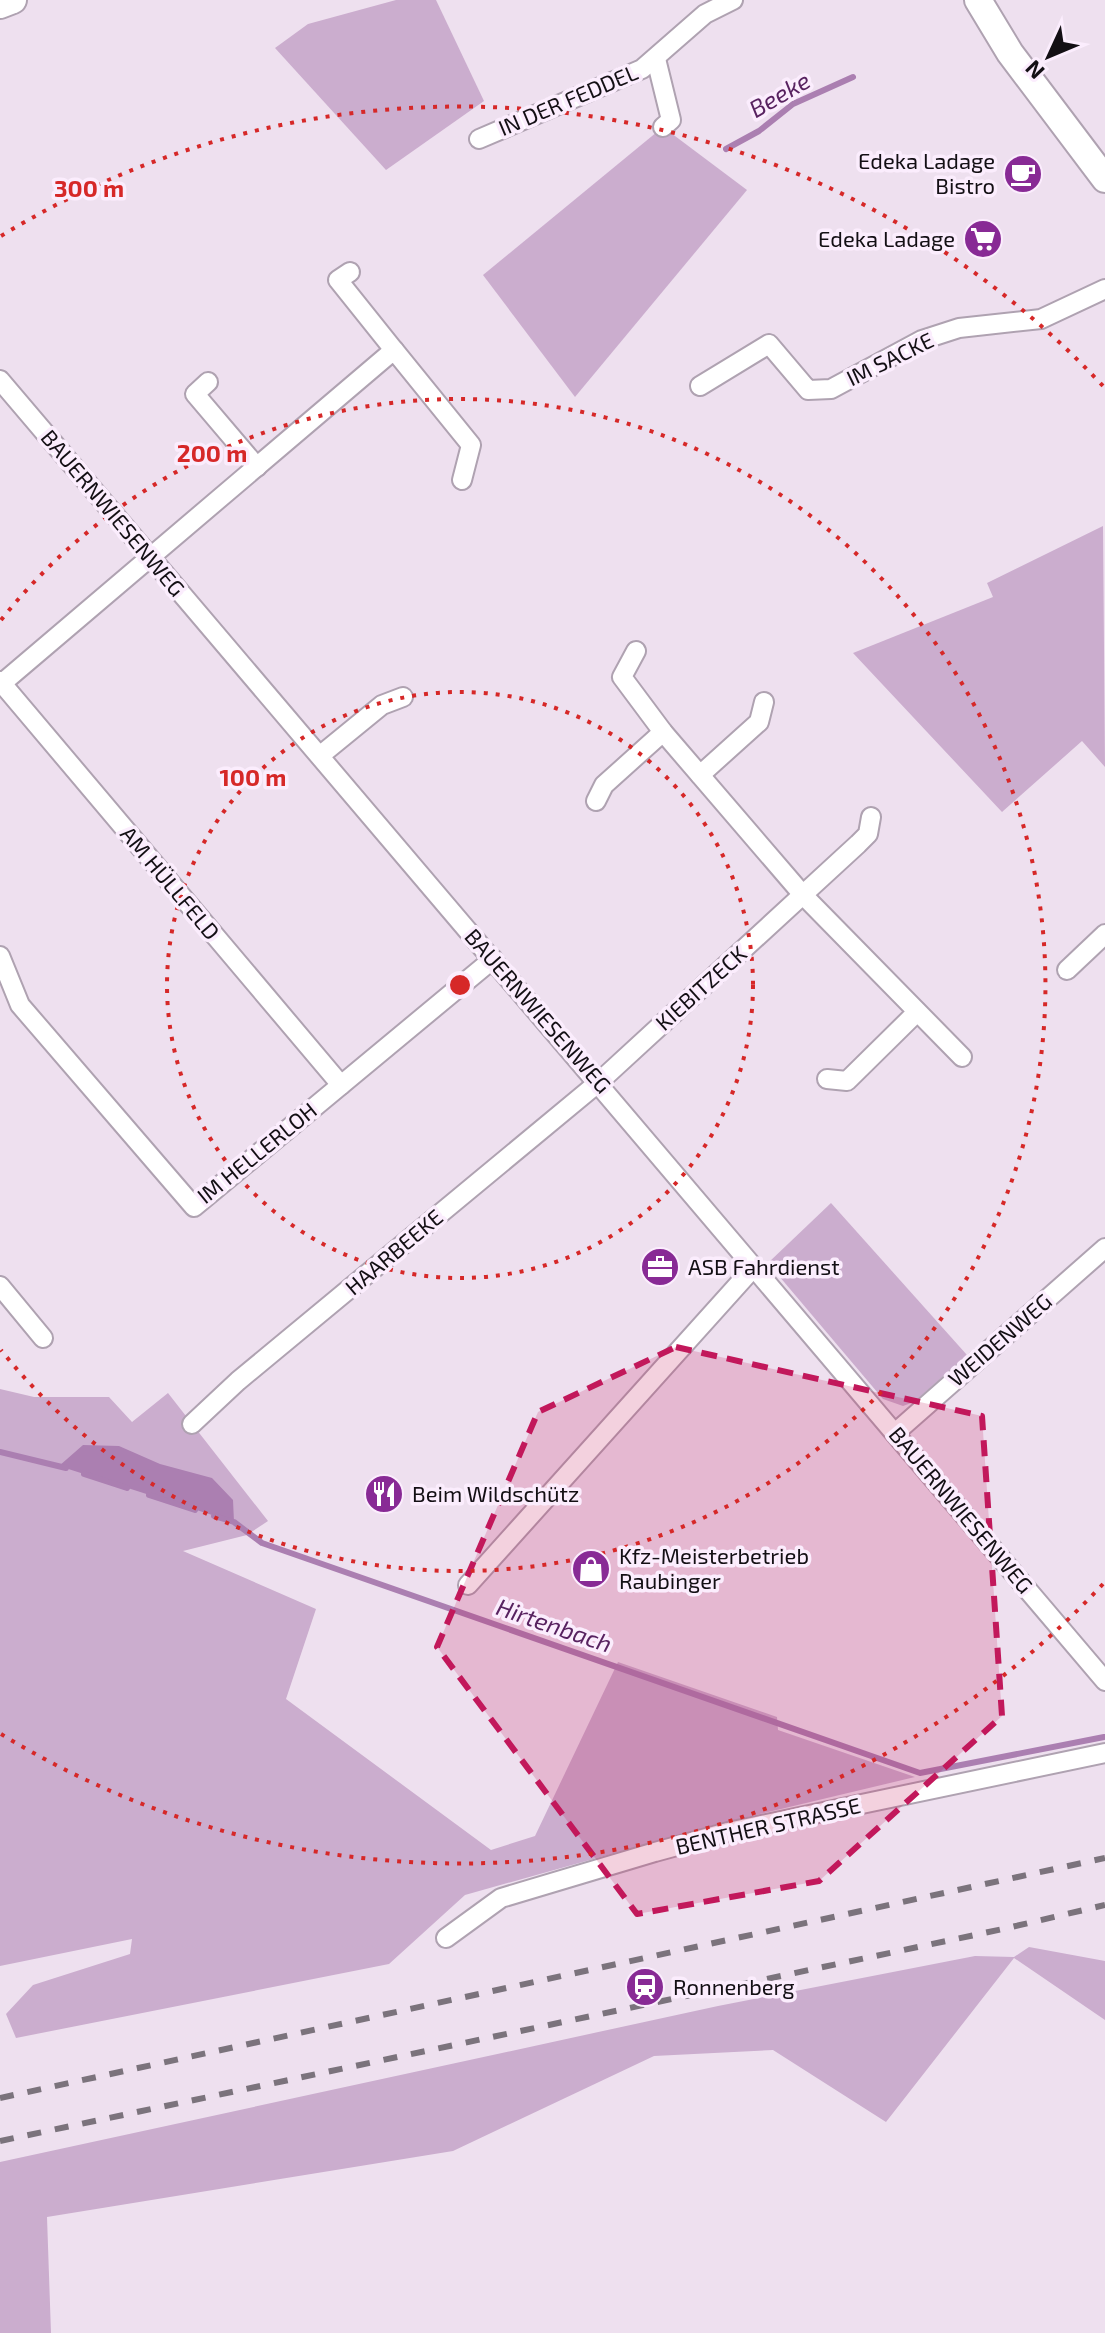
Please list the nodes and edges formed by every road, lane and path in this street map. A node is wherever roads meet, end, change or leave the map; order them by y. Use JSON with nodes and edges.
{"nodes":[{"id":1,"x":733,"y":0,"type":"edge"},
{"id":2,"x":978,"y":0,"type":"edge"},
{"id":3,"x":656,"y":59,"type":"junction"},
{"id":4,"x":663,"y":127,"type":"dead end"},
{"id":5,"x":479,"y":139,"type":"dead end"},
{"id":6,"x":1105,"y":179,"type":"edge"},
{"id":7,"x":350,"y":272,"type":"dead end"},
{"id":8,"x":1105,"y":289,"type":"edge"},
{"id":9,"x":394,"y":350,"type":"junction"},
{"id":10,"x":0,"y":380,"type":"edge"},
{"id":11,"x":208,"y":382,"type":"dead end"},
{"id":12,"x":700,"y":386,"type":"dead end"},
{"id":13,"x":257,"y":467,"type":"junction"},
{"id":14,"x":462,"y":480,"type":"dead end"},
{"id":15,"x":148,"y":558,"type":"junction"},
{"id":16,"x":636,"y":651,"type":"dead end"},
{"id":17,"x":1,"y":683,"type":"edge"},
{"id":18,"x":403,"y":697,"type":"dead end"},
{"id":19,"x":764,"y":702,"type":"dead end"},
{"id":20,"x":663,"y":732,"type":"junction"},
{"id":21,"x":322,"y":754,"type":"junction"},
{"id":22,"x":700,"y":775,"type":"junction"},
{"id":23,"x":596,"y":801,"type":"dead end"},
{"id":24,"x":871,"y":817,"type":"dead end"},
{"id":25,"x":803,"y":895,"type":"junction"},
{"id":26,"x":1105,"y":934,"type":"edge"},
{"id":27,"x":0,"y":956,"type":"edge"},
{"id":28,"x":493,"y":959,"type":"junction"},
{"id":29,"x":1067,"y":970,"type":"dead end"},
{"id":30,"x":917,"y":1012,"type":"junction"},
{"id":31,"x":962,"y":1057,"type":"dead end"},
{"id":32,"x":827,"y":1079,"type":"dead end"},
{"id":33,"x":599,"y":1082,"type":"junction"},
{"id":34,"x":341,"y":1085,"type":"junction"},
{"id":35,"x":1105,"y":1248,"type":"edge"},
{"id":36,"x":754,"y":1267,"type":"junction"},
{"id":37,"x":0,"y":1286,"type":"edge"},
{"id":38,"x":43,"y":1338,"type":"dead end"},
{"id":39,"x":192,"y":1424,"type":"dead end"},
{"id":40,"x":895,"y":1433,"type":"junction"},
{"id":41,"x":468,"y":1585,"type":"dead end"},
{"id":42,"x":1105,"y":1681,"type":"edge"},
{"id":43,"x":1105,"y":1753,"type":"edge"},
{"id":44,"x":446,"y":1938,"type":"dead end"}],
"edges":[{"from":1,"to":3,"type":"street","name":"IN DER FEDDEL"},
{"from":2,"to":6,"type":"street"},
{"from":3,"to":4,"type":"street","name":"IN DER FEDDEL"},
{"from":3,"to":5,"type":"street","name":"IN DER FEDDEL"},
{"from":7,"to":9,"type":"street"},
{"from":8,"to":12,"type":"street","name":"IM SACKE"},
{"from":9,"to":13,"type":"street"},
{"from":9,"to":14,"type":"street"},
{"from":10,"to":15,"type":"street","name":"BAUERNWIESENWEG"},
{"from":11,"to":13,"type":"street"},
{"from":13,"to":15,"type":"street"},
{"from":15,"to":17,"type":"street"},
{"from":15,"to":21,"type":"street","name":"BAUERNWIESENWEG"},
{"from":16,"to":20,"type":"street"},
{"from":17,"to":34,"type":"street","name":"AM HÜLLFELD"},
{"from":18,"to":21,"type":"street"},
{"from":19,"to":22,"type":"street"},
{"from":20,"to":22,"type":"street"},
{"from":20,"to":23,"type":"street"},
{"from":21,"to":28,"type":"street","name":"BAUERNWIESENWEG"},
{"from":22,"to":25,"type":"street"},
{"from":24,"to":25,"type":"street","name":"KIEBITZECK"},
{"from":25,"to":30,"type":"street"},
{"from":25,"to":33,"type":"street","name":"KIEBITZECK"},
{"from":26,"to":29,"type":"street"},
{"from":27,"to":34,"type":"street","name":"IM HELLERLOH"},
{"from":28,"to":33,"type":"street","name":"BAUERNWIESENWEG"},
{"from":28,"to":34,"type":"street","name":"IM HELLERLOH"},
{"from":30,"to":31,"type":"street"},
{"from":30,"to":32,"type":"street"},
{"from":33,"to":36,"type":"street","name":"BAUERNWIESENWEG"},
{"from":33,"to":39,"type":"street","name":"HAARBEEKE"},
{"from":35,"to":40,"type":"street","name":"WEIDENWEG"},
{"from":36,"to":40,"type":"street","name":"BAUERNWIESENWEG"},
{"from":36,"to":41,"type":"street"},
{"from":37,"to":38,"type":"street"},
{"from":40,"to":42,"type":"street","name":"BAUERNWIESENWEG"},
{"from":43,"to":44,"type":"street","name":"BENTHER STRASSE"}]}
